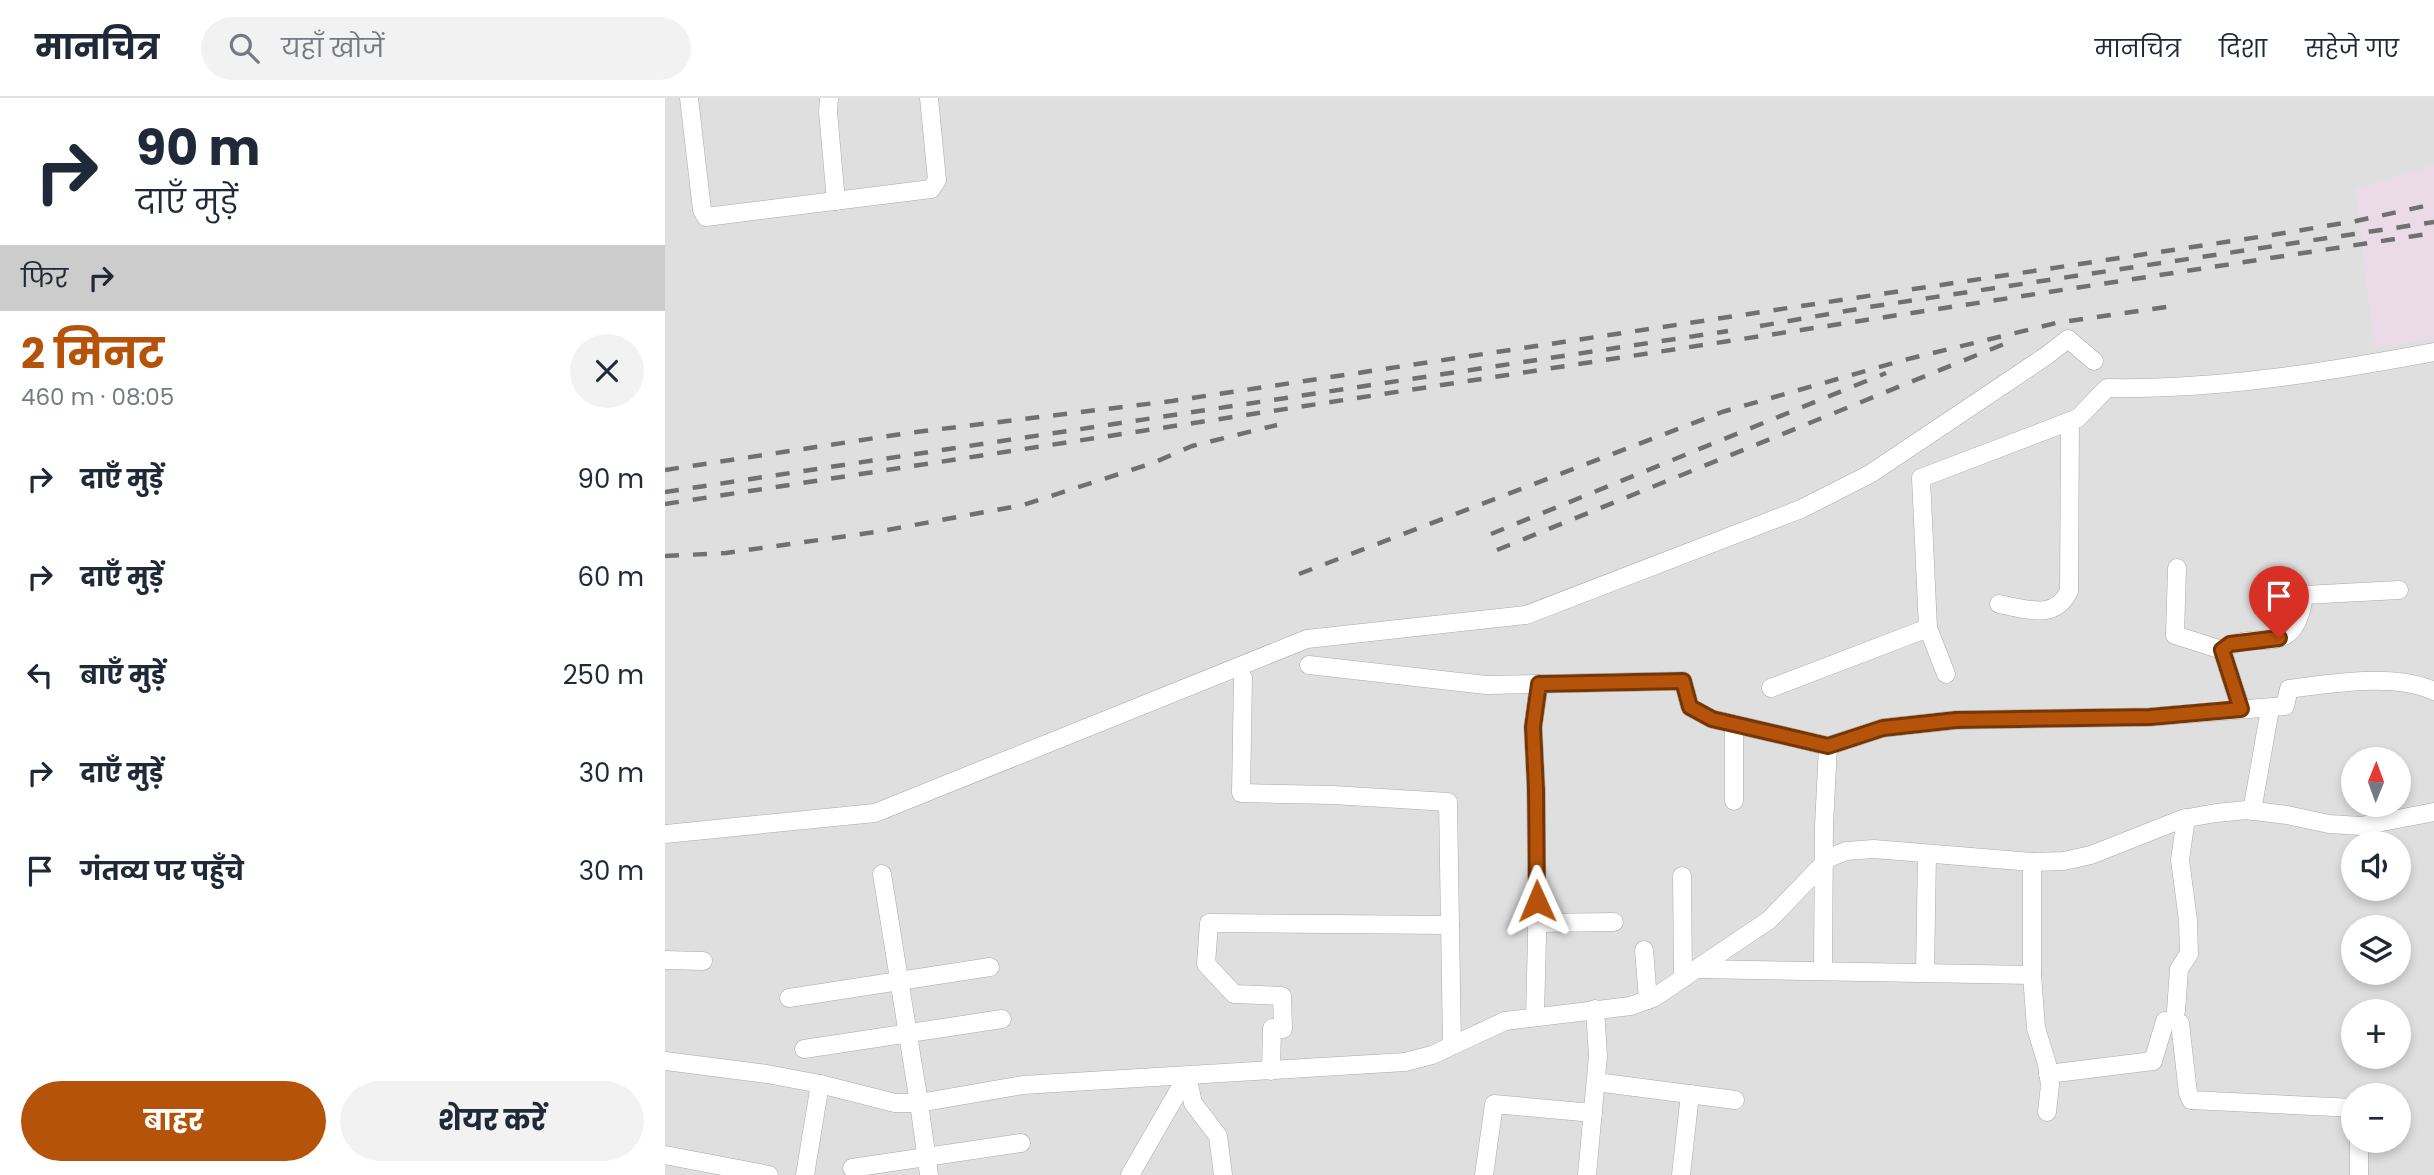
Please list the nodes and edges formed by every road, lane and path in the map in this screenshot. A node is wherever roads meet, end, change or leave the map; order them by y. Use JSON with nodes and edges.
{"nodes":[{"id":1,"x":689,"y":98,"type":"edge"},
{"id":2,"x":829,"y":98,"type":"edge"},
{"id":3,"x":929,"y":98,"type":"edge"},
{"id":4,"x":836,"y":201,"type":"junction"},
{"id":5,"x":2434,"y":352,"type":"edge"},
{"id":6,"x":2094,"y":361,"type":"dead end"},
{"id":7,"x":2070,"y":421,"type":"junction"},
{"id":8,"x":2177,"y":568,"type":"dead end"},
{"id":9,"x":2399,"y":590,"type":"dead end"},
{"id":10,"x":1999,"y":604,"type":"dead end"},
{"id":11,"x":1927,"y":628,"type":"junction"},
{"id":12,"x":2222,"y":650,"type":"junction"},
{"id":13,"x":1309,"y":666,"type":"dead end"},
{"id":14,"x":1946,"y":674,"type":"dead end"},
{"id":15,"x":1243,"y":678,"type":"dead end"},
{"id":16,"x":1539,"y":684,"type":"junction"},
{"id":17,"x":1771,"y":688,"type":"dead end"},
{"id":18,"x":2434,"y":691,"type":"edge"},
{"id":19,"x":2241,"y":709,"type":"junction"},
{"id":20,"x":2270,"y":709,"type":"junction"},
{"id":21,"x":1734,"y":724,"type":"junction"},
{"id":22,"x":1828,"y":746,"type":"junction"},
{"id":23,"x":1734,"y":801,"type":"dead end"},
{"id":24,"x":2252,"y":811,"type":"junction"},
{"id":25,"x":2434,"y":812,"type":"edge"},
{"id":26,"x":2186,"y":818,"type":"junction"},
{"id":27,"x":665,"y":834,"type":"edge"},
{"id":28,"x":1927,"y":854,"type":"junction"},
{"id":29,"x":2032,"y":862,"type":"junction"},
{"id":30,"x":1824,"y":864,"type":"junction"},
{"id":31,"x":882,"y":874,"type":"dead end"},
{"id":32,"x":1682,"y":876,"type":"dead end"},
{"id":33,"x":1537,"y":922,"type":"junction"},
{"id":34,"x":1614,"y":922,"type":"dead end"},
{"id":35,"x":1450,"y":925,"type":"junction"},
{"id":36,"x":1644,"y":950,"type":"dead end"},
{"id":37,"x":665,"y":960,"type":"edge"},
{"id":38,"x":703,"y":961,"type":"dead end"},
{"id":39,"x":990,"y":967,"type":"dead end"},
{"id":40,"x":1823,"y":970,"type":"junction"},
{"id":41,"x":1925,"y":972,"type":"junction"},
{"id":42,"x":1691,"y":973,"type":"junction"},
{"id":43,"x":2032,"y":975,"type":"junction"},
{"id":44,"x":899,"y":981,"type":"junction"},
{"id":45,"x":789,"y":998,"type":"dead end"},
{"id":46,"x":1648,"y":1000,"type":"junction"},
{"id":47,"x":1595,"y":1009,"type":"junction"},
{"id":48,"x":1535,"y":1016,"type":"junction"},
{"id":49,"x":2174,"y":1018,"type":"junction"},
{"id":50,"x":1002,"y":1019,"type":"dead end"},
{"id":51,"x":908,"y":1033,"type":"junction"},
{"id":52,"x":1452,"y":1046,"type":"junction"},
{"id":53,"x":804,"y":1049,"type":"dead end"},
{"id":54,"x":665,"y":1061,"type":"edge"},
{"id":55,"x":1271,"y":1071,"type":"junction"},
{"id":56,"x":2048,"y":1074,"type":"junction"},
{"id":57,"x":1187,"y":1076,"type":"junction"},
{"id":58,"x":1596,"y":1082,"type":"junction"},
{"id":59,"x":820,"y":1084,"type":"junction"},
{"id":60,"x":1690,"y":1094,"type":"junction"},
{"id":61,"x":1735,"y":1100,"type":"dead end"},
{"id":62,"x":919,"y":1103,"type":"junction"},
{"id":63,"x":2341,"y":1107,"type":"edge"},
{"id":64,"x":2047,"y":1112,"type":"dead end"},
{"id":65,"x":1593,"y":1113,"type":"junction"},
{"id":66,"x":1021,"y":1143,"type":"dead end"},
{"id":67,"x":2358,"y":1153,"type":"edge"},
{"id":68,"x":665,"y":1155,"type":"edge"},
{"id":69,"x":927,"y":1166,"type":"edge"},
{"id":70,"x":852,"y":1168,"type":"dead end"},
{"id":71,"x":769,"y":1175,"type":"edge"},
{"id":72,"x":805,"y":1175,"type":"edge"},
{"id":73,"x":1131,"y":1175,"type":"edge"},
{"id":74,"x":1223,"y":1175,"type":"edge"},
{"id":75,"x":1484,"y":1175,"type":"edge"},
{"id":76,"x":1587,"y":1175,"type":"edge"},
{"id":77,"x":1681,"y":1175,"type":"edge"},
{"id":78,"x":2359,"y":1175,"type":"edge"}],
"edges":[{"from":1,"to":4,"type":"street"},
{"from":2,"to":4,"type":"street"},
{"from":3,"to":4,"type":"street"},
{"from":5,"to":7,"type":"street"},
{"from":6,"to":27,"type":"street"},
{"from":7,"to":10,"type":"street"},
{"from":7,"to":11,"type":"street"},
{"from":8,"to":12,"type":"street"},
{"from":9,"to":12,"type":"street"},
{"from":11,"to":14,"type":"street"},
{"from":11,"to":17,"type":"street"},
{"from":12,"to":19,"type":"street"},
{"from":13,"to":16,"type":"street"},
{"from":15,"to":35,"type":"street"},
{"from":16,"to":21,"type":"street"},
{"from":16,"to":33,"type":"street"},
{"from":18,"to":20,"type":"street"},
{"from":19,"to":20,"type":"street"},
{"from":19,"to":22,"type":"street"},
{"from":20,"to":24,"type":"street"},
{"from":21,"to":22,"type":"street"},
{"from":21,"to":23,"type":"street"},
{"from":22,"to":30,"type":"street"},
{"from":24,"to":25,"type":"street"},
{"from":24,"to":26,"type":"street"},
{"from":26,"to":29,"type":"street"},
{"from":26,"to":49,"type":"street"},
{"from":28,"to":29,"type":"street"},
{"from":28,"to":30,"type":"street"},
{"from":28,"to":41,"type":"street"},
{"from":29,"to":43,"type":"street"},
{"from":30,"to":40,"type":"street"},
{"from":30,"to":42,"type":"street"},
{"from":31,"to":44,"type":"street"},
{"from":32,"to":42,"type":"street"},
{"from":33,"to":34,"type":"street"},
{"from":33,"to":48,"type":"street"},
{"from":35,"to":52,"type":"street"},
{"from":35,"to":55,"type":"street"},
{"from":36,"to":46,"type":"street"},
{"from":37,"to":38,"type":"street"},
{"from":39,"to":44,"type":"street"},
{"from":40,"to":41,"type":"street"},
{"from":40,"to":42,"type":"street"},
{"from":41,"to":43,"type":"street"},
{"from":42,"to":46,"type":"street"},
{"from":43,"to":56,"type":"street"},
{"from":44,"to":45,"type":"street"},
{"from":44,"to":51,"type":"street"},
{"from":46,"to":47,"type":"street"},
{"from":47,"to":48,"type":"street"},
{"from":47,"to":58,"type":"street"},
{"from":48,"to":52,"type":"street"},
{"from":49,"to":56,"type":"street"},
{"from":49,"to":63,"type":"street"},
{"from":50,"to":51,"type":"street"},
{"from":51,"to":53,"type":"street"},
{"from":51,"to":62,"type":"street"},
{"from":52,"to":55,"type":"street"},
{"from":54,"to":59,"type":"street"},
{"from":55,"to":57,"type":"street"},
{"from":56,"to":64,"type":"street"},
{"from":57,"to":62,"type":"street"},
{"from":57,"to":73,"type":"street"},
{"from":57,"to":74,"type":"street"},
{"from":58,"to":60,"type":"street"},
{"from":58,"to":65,"type":"street"},
{"from":59,"to":62,"type":"street"},
{"from":59,"to":72,"type":"street"},
{"from":60,"to":61,"type":"street"},
{"from":60,"to":77,"type":"street"},
{"from":62,"to":69,"type":"street"},
{"from":65,"to":75,"type":"street"},
{"from":65,"to":76,"type":"street"},
{"from":66,"to":69,"type":"street"},
{"from":67,"to":78,"type":"street"},
{"from":68,"to":71,"type":"street"},
{"from":69,"to":70,"type":"street"}]}
